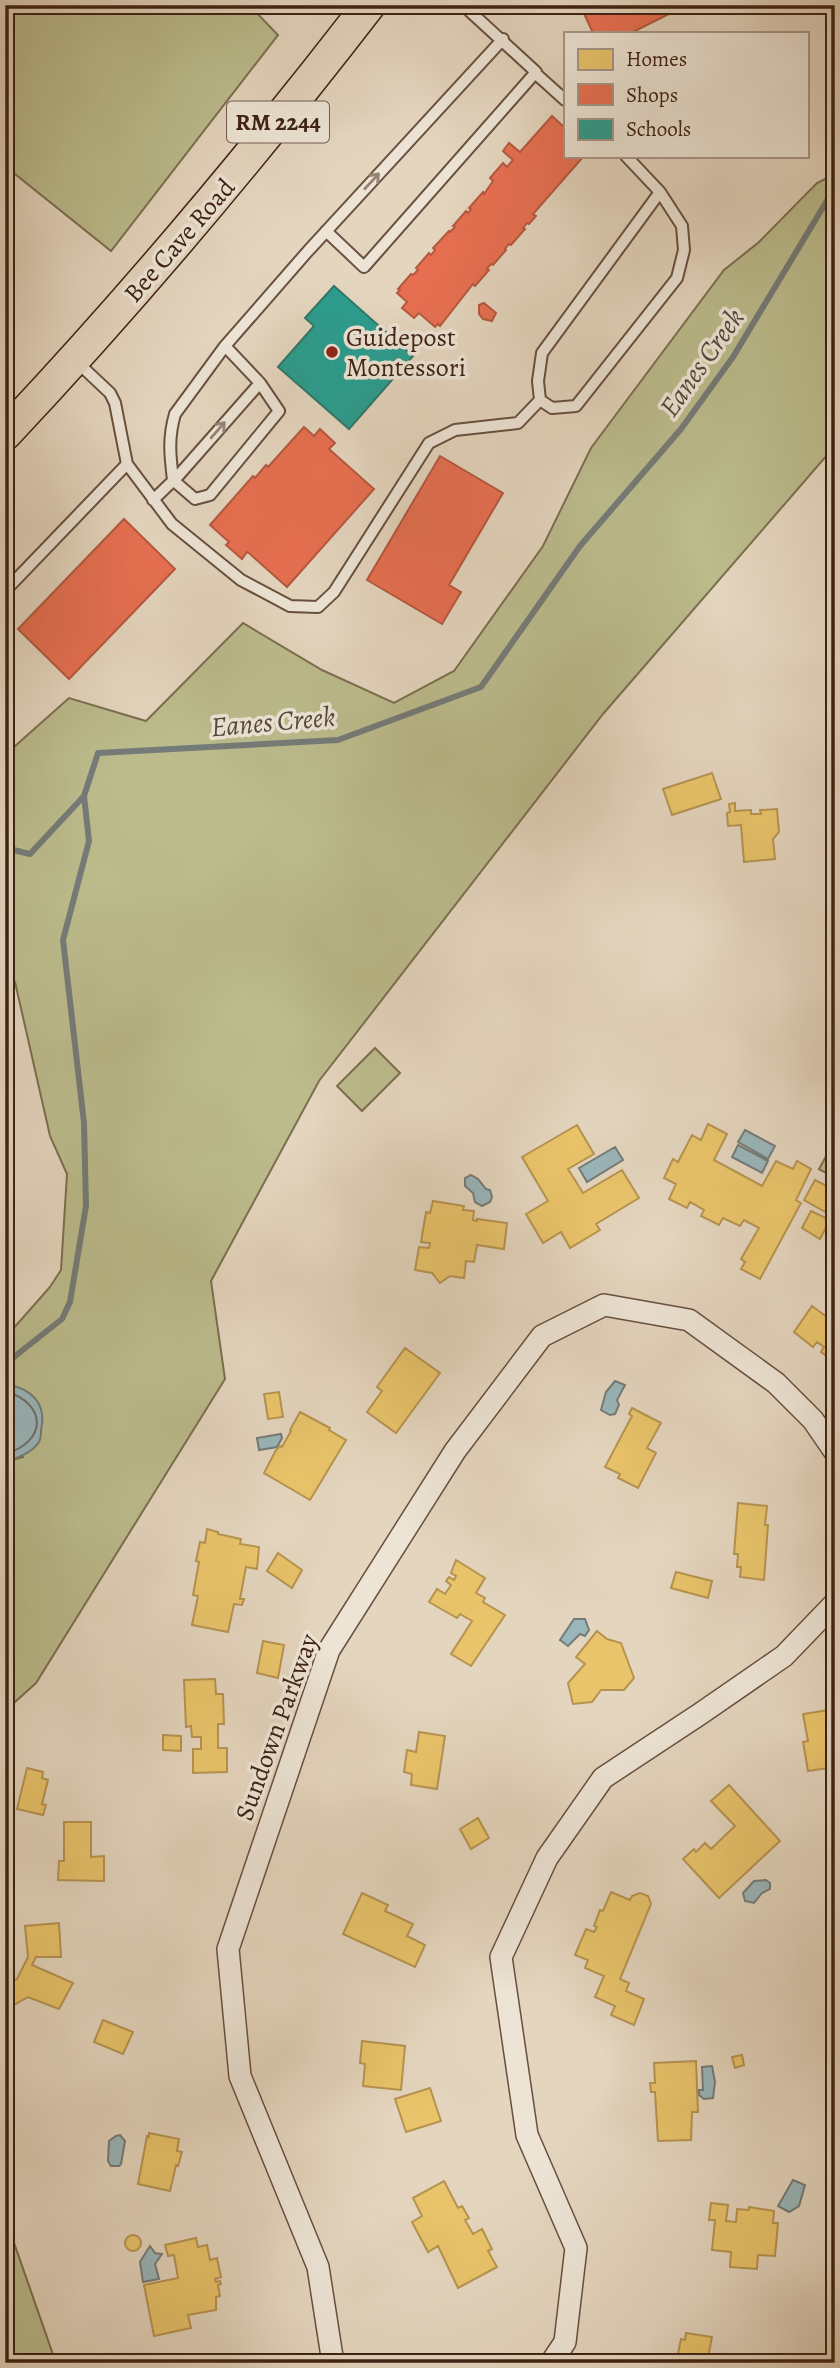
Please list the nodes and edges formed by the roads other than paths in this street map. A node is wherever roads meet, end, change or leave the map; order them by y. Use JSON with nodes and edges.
{"nodes":[{"id":1,"x":369,"y":5,"type":"edge"},
{"id":2,"x":463,"y":5,"type":"edge"},
{"id":3,"x":503,"y":40,"type":"junction"},
{"id":4,"x":535,"y":73,"type":"junction"},
{"id":5,"x":564,"y":99,"type":"edge"},
{"id":6,"x":628,"y":158,"type":"edge"},
{"id":7,"x":660,"y":192,"type":"junction"},
{"id":8,"x":326,"y":231,"type":"junction"},
{"id":9,"x":225,"y":346,"type":"junction"},
{"id":10,"x":75,"y":360,"type":"junction"},
{"id":11,"x":260,"y":383,"type":"junction"},
{"id":12,"x":540,"y":400,"type":"junction"},
{"id":13,"x":5,"y":434,"type":"edge"},
{"id":14,"x":127,"y":464,"type":"junction"},
{"id":15,"x":173,"y":480,"type":"junction"},
{"id":16,"x":153,"y":500,"type":"junction"},
{"id":17,"x":5,"y":591,"type":"edge"},
{"id":18,"x":835,"y":1452,"type":"edge"},
{"id":19,"x":835,"y":1603,"type":"edge"},
{"id":20,"x":333,"y":2363,"type":"edge"},
{"id":21,"x":551,"y":2363,"type":"edge"}],
"edges":[{"from":1,"to":10,"type":"main road","name":"Bee Cave Road","number":"RM 2244"},
{"from":2,"to":3,"type":"lane"},
{"from":3,"to":4,"type":"lane"},
{"from":8,"to":3,"type":"lane","one_way":true},
{"from":4,"to":5,"type":"lane"},
{"from":4,"to":8,"type":"lane"},
{"from":6,"to":7,"type":"lane"},
{"from":7,"to":12,"type":"lane"},
{"from":7,"to":12,"type":"lane"},
{"from":8,"to":9,"type":"lane"},
{"from":9,"to":11,"type":"lane"},
{"from":9,"to":15,"type":"lane"},
{"from":10,"to":13,"type":"main road","name":"Bee Cave Road","number":"RM 2244"},
{"from":10,"to":14,"type":"lane"},
{"from":15,"to":11,"type":"lane","one_way":true},
{"from":11,"to":15,"type":"lane"},
{"from":12,"to":16,"type":"lane"},
{"from":14,"to":16,"type":"lane"},
{"from":14,"to":17,"type":"lane"},
{"from":15,"to":16,"type":"lane"},
{"from":18,"to":20,"type":"street","name":"Sundown Parkway"},
{"from":19,"to":21,"type":"street"}]}
